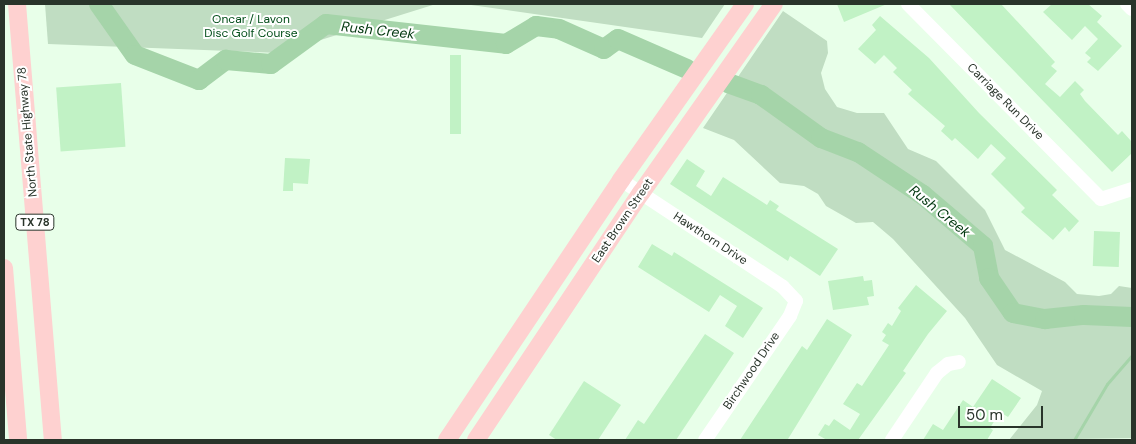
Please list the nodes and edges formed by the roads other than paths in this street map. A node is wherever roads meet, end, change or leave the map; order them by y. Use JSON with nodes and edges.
{"nodes":[{"id":1,"x":17,"y":4,"type":"edge"},
{"id":2,"x":745,"y":4,"type":"edge"},
{"id":3,"x":774,"y":4,"type":"edge"},
{"id":4,"x":908,"y":4,"type":"edge"},
{"id":5,"x":1127,"y":4,"type":"edge"},
{"id":6,"x":1132,"y":9,"type":"edge"},
{"id":7,"x":621,"y":180,"type":"junction"},
{"id":8,"x":1132,"y":189,"type":"edge"},
{"id":9,"x":641,"y":193,"type":"junction"},
{"id":10,"x":4,"y":268,"type":"edge"},
{"id":11,"x":796,"y":300,"type":"joint"},
{"id":12,"x":526,"y":322,"type":"junction"},
{"id":13,"x":546,"y":335,"type":"junction"},
{"id":14,"x":959,"y":362,"type":"dead end"},
{"id":15,"x":18,"y":440,"type":"edge"},
{"id":16,"x":53,"y":440,"type":"edge"},
{"id":17,"x":447,"y":440,"type":"edge"},
{"id":18,"x":476,"y":440,"type":"edge"},
{"id":19,"x":706,"y":440,"type":"edge"},
{"id":20,"x":892,"y":440,"type":"edge"}],
"edges":[{"from":1,"to":16,"type":"main road","name":"North State Highway 78","number":"TX 78"},
{"from":2,"to":7,"type":"main road","name":"East Brown Street"},
{"from":3,"to":9,"type":"main road","name":"East Brown Street"},
{"from":4,"to":8,"type":"street","name":"Carriage Run Drive"},
{"from":5,"to":6,"type":"street"},
{"from":7,"to":9,"type":"street","name":"Hawthorn Drive"},
{"from":7,"to":12,"type":"main road","name":"East Brown Street"},
{"from":9,"to":11,"type":"street","name":"Hawthorn Drive"},
{"from":9,"to":13,"type":"main road","name":"East Brown Street"},
{"from":10,"to":15,"type":"main road"},
{"from":11,"to":19,"type":"street","name":"Birchwood Drive"},
{"from":12,"to":13,"type":"main road"},
{"from":12,"to":17,"type":"main road","name":"East Brown Street"},
{"from":13,"to":18,"type":"main road","name":"East Brown Street"},
{"from":14,"to":20,"type":"street"}]}
